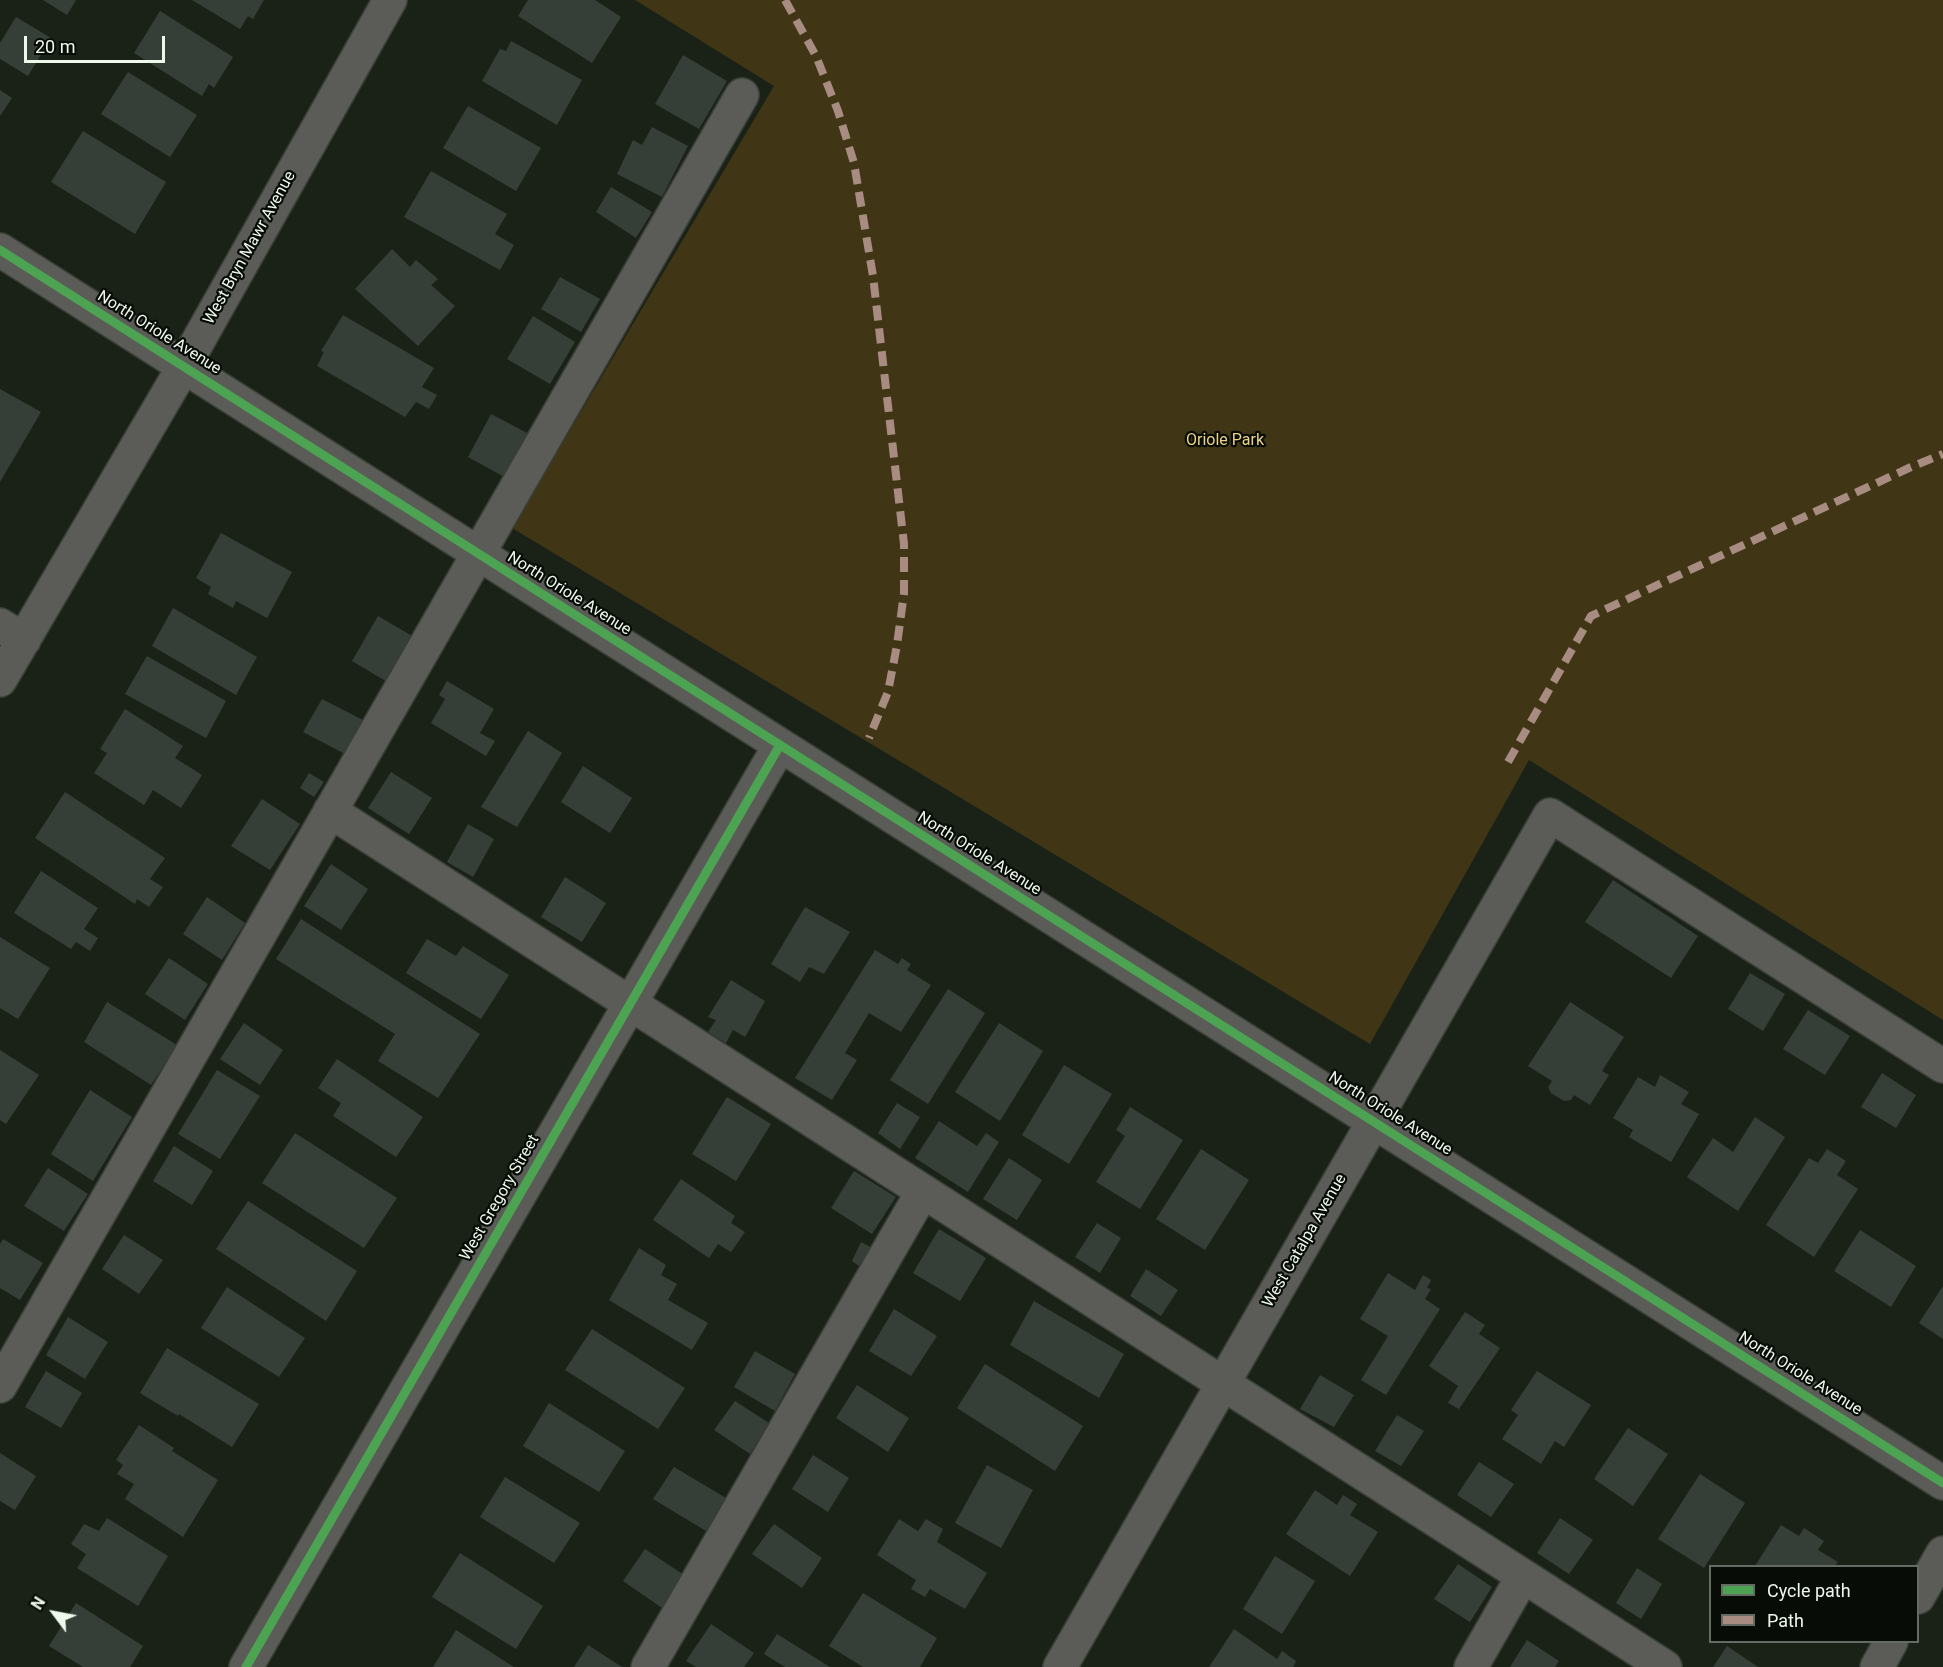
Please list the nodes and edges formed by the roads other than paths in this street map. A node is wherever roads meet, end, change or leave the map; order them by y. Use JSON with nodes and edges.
{"nodes":[{"id":1,"x":390,"y":0,"type":"edge"},
{"id":2,"x":742,"y":96,"type":"dead end"},
{"id":3,"x":0,"y":250,"type":"edge"},
{"id":4,"x":184,"y":366,"type":"junction"},
{"id":5,"x":480,"y":555,"type":"junction"},
{"id":6,"x":12,"y":632,"type":"edge"},
{"id":7,"x":0,"y":680,"type":"edge"},
{"id":8,"x":780,"y":745,"type":"junction"},
{"id":9,"x":330,"y":811,"type":"junction"},
{"id":10,"x":630,"y":1003,"type":"junction"},
{"id":11,"x":1943,"y":1066,"type":"edge"},
{"id":12,"x":1374,"y":1122,"type":"junction"},
{"id":13,"x":923,"y":1191,"type":"junction"},
{"id":14,"x":1224,"y":1384,"type":"junction"},
{"id":15,"x":0,"y":1386,"type":"edge"},
{"id":16,"x":1943,"y":1483,"type":"edge"},
{"id":17,"x":1943,"y":1552,"type":"edge"},
{"id":18,"x":1523,"y":1576,"type":"junction"},
{"id":19,"x":1919,"y":1593,"type":"edge"},
{"id":20,"x":1891,"y":1643,"type":"edge"},
{"id":21,"x":246,"y":1667,"type":"edge"},
{"id":22,"x":648,"y":1667,"type":"edge"},
{"id":23,"x":1060,"y":1667,"type":"edge"},
{"id":24,"x":1471,"y":1667,"type":"edge"},
{"id":25,"x":1665,"y":1667,"type":"edge"},
{"id":26,"x":1877,"y":1667,"type":"edge"}],
"edges":[{"from":1,"to":4,"type":"street","name":"West Bryn Mawr Avenue"},
{"from":2,"to":5,"type":"street"},
{"from":3,"to":4,"type":"street","name":"North Oriole Avenue"},
{"from":4,"to":5,"type":"street","name":"North Oriole Avenue"},
{"from":4,"to":6,"type":"street","name":"West Bryn Mawr Avenue"},
{"from":5,"to":8,"type":"street","name":"North Oriole Avenue"},
{"from":5,"to":9,"type":"street"},
{"from":6,"to":7,"type":"street","name":"West Bryn Mawr Avenue"},
{"from":8,"to":10,"type":"street","name":"West Gregory Street"},
{"from":8,"to":12,"type":"street","name":"North Oriole Avenue"},
{"from":9,"to":10,"type":"street"},
{"from":9,"to":15,"type":"street"},
{"from":10,"to":13,"type":"street"},
{"from":10,"to":21,"type":"street","name":"West Gregory Street"},
{"from":11,"to":12,"type":"street","name":"West Catalpa Avenue"},
{"from":12,"to":14,"type":"street","name":"West Catalpa Avenue"},
{"from":12,"to":16,"type":"street","name":"North Oriole Avenue"},
{"from":13,"to":14,"type":"street"},
{"from":13,"to":22,"type":"street"},
{"from":14,"to":18,"type":"street"},
{"from":14,"to":23,"type":"street","name":"West Catalpa Avenue"},
{"from":17,"to":19,"type":"street"},
{"from":18,"to":24,"type":"street"},
{"from":18,"to":25,"type":"street"},
{"from":20,"to":26,"type":"street"}]}
